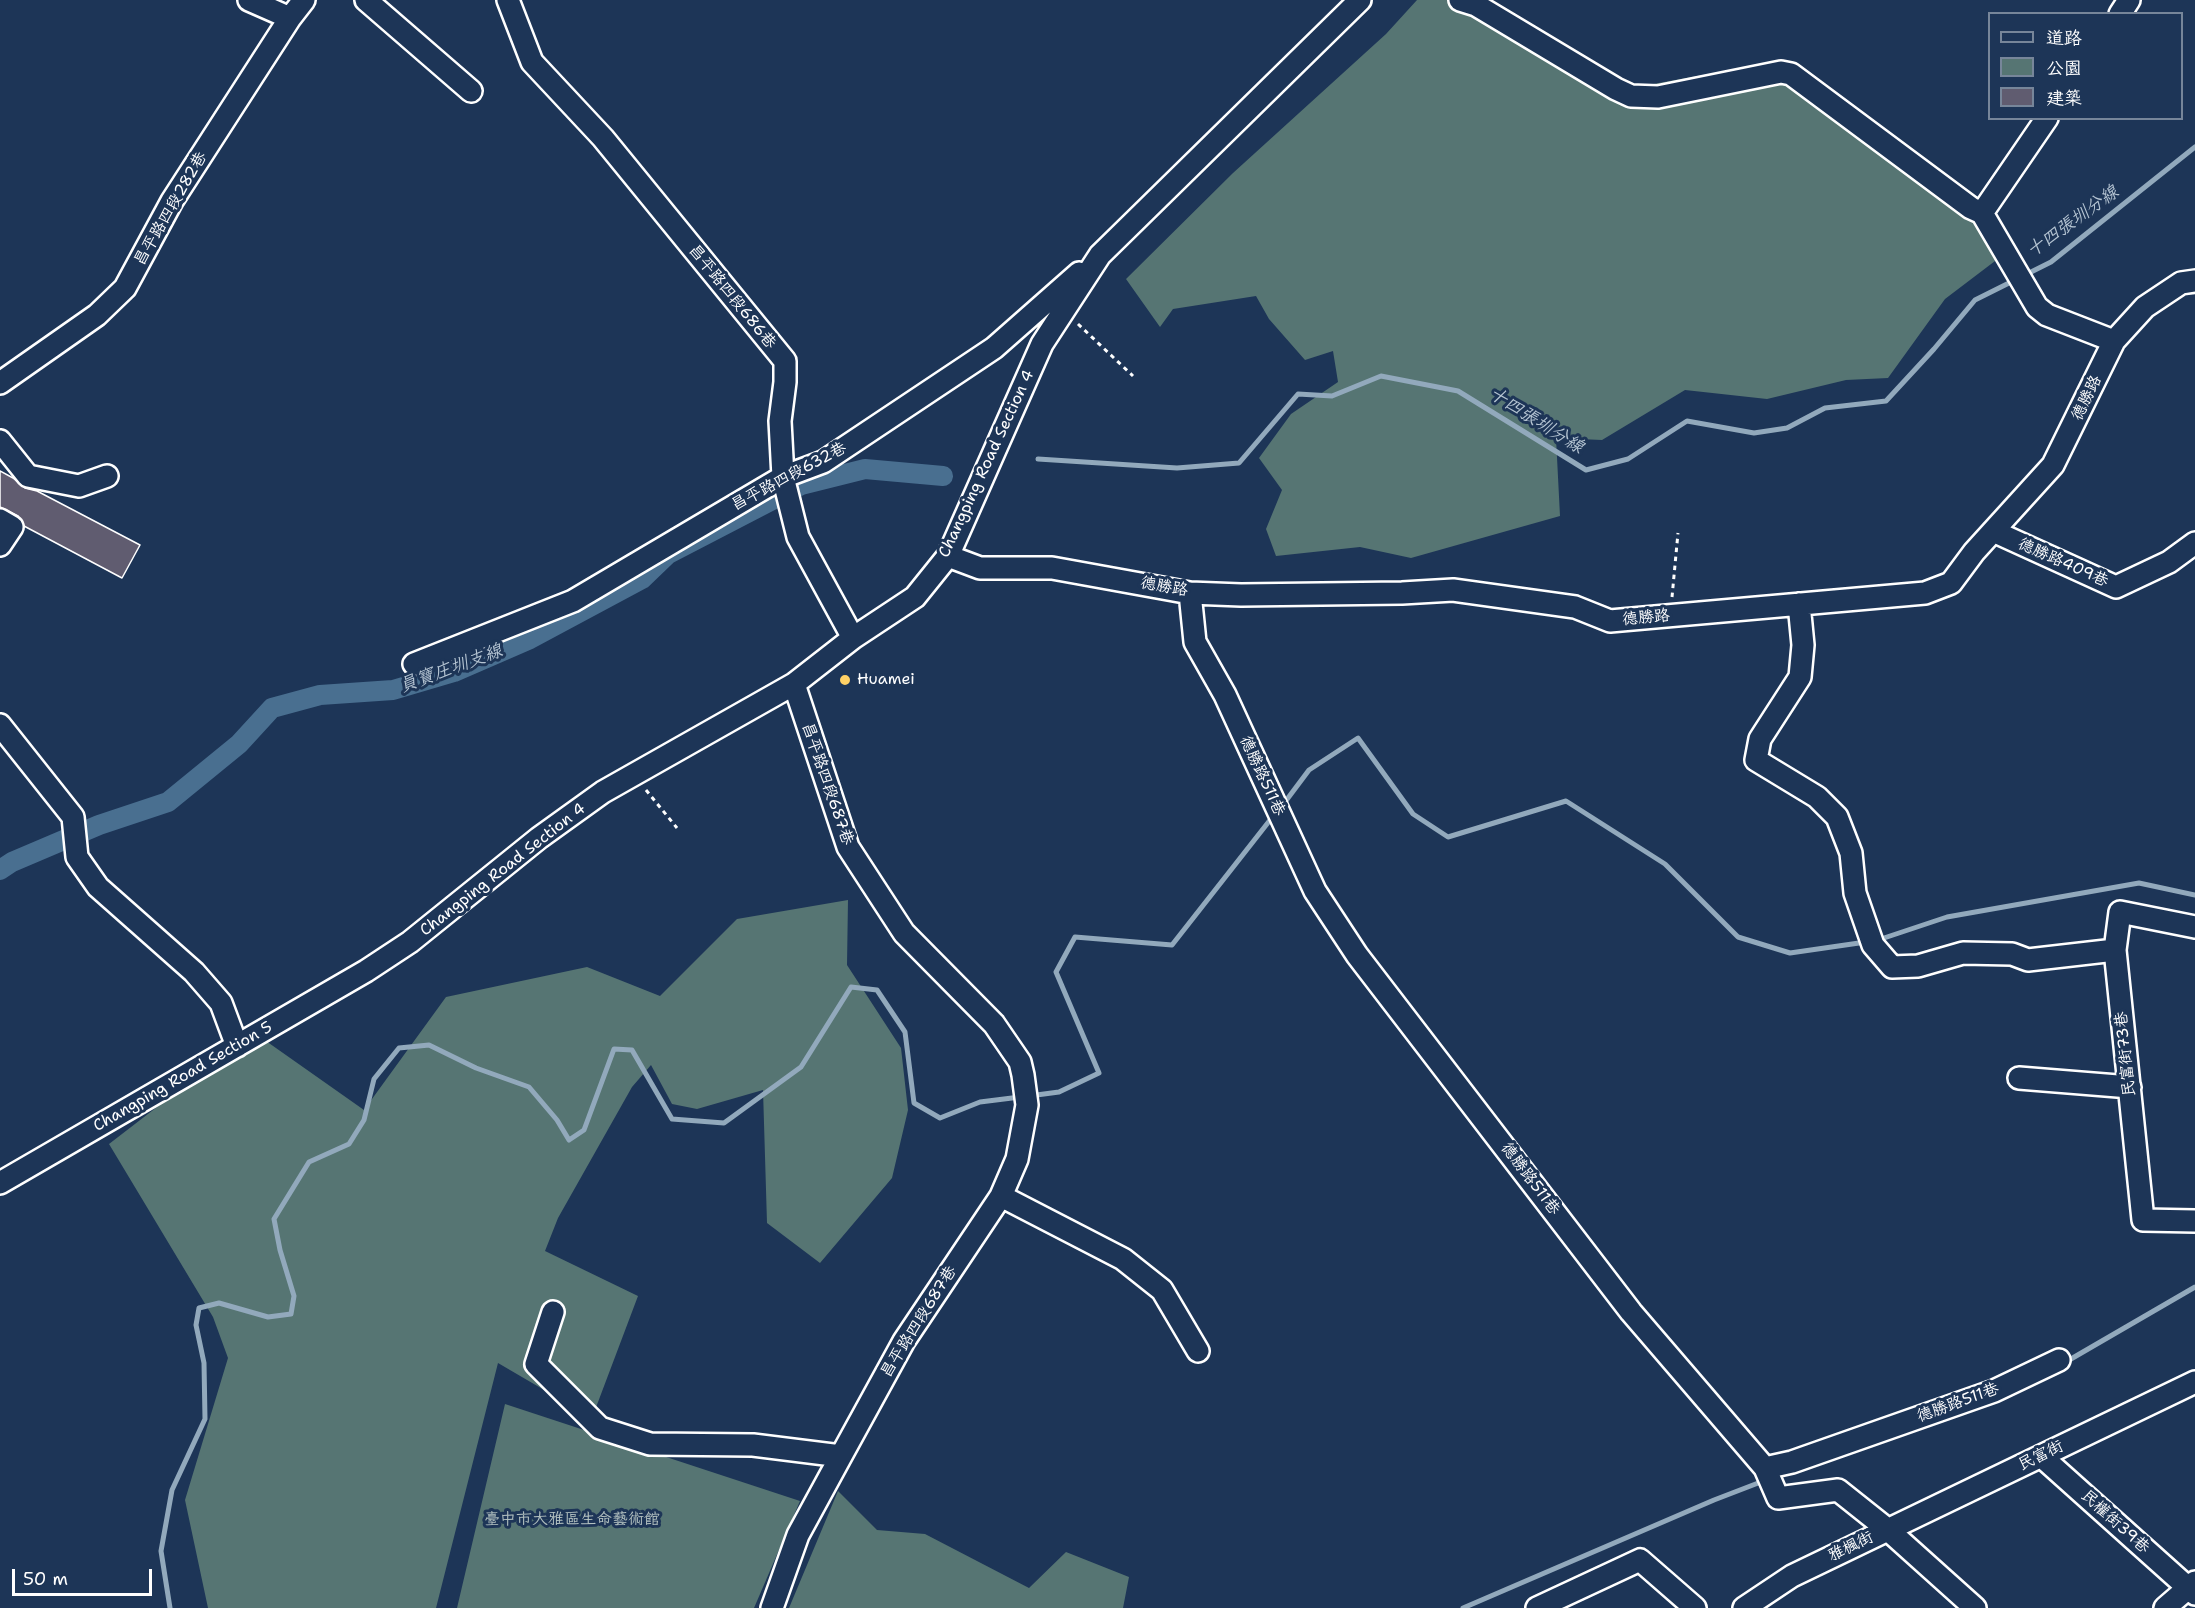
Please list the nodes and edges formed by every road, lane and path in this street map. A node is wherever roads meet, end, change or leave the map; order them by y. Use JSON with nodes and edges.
{"nodes":[{"id":1,"x":249,"y":0,"type":"edge"},
{"id":2,"x":304,"y":0,"type":"edge"},
{"id":3,"x":366,"y":0,"type":"edge"},
{"id":4,"x":508,"y":0,"type":"edge"},
{"id":5,"x":1360,"y":0,"type":"edge"},
{"id":6,"x":1460,"y":0,"type":"edge"},
{"id":7,"x":290,"y":18,"type":"junction"},
{"id":8,"x":471,"y":91,"type":"dead end"},
{"id":9,"x":2046,"y":120,"type":"edge"},
{"id":10,"x":1982,"y":213,"type":"junction"},
{"id":11,"x":1100,"y":255,"type":"junction"},
{"id":12,"x":2195,"y":282,"type":"edge"},
{"id":13,"x":1064,"y":310,"type":"junction"},
{"id":14,"x":2114,"y":341,"type":"junction"},
{"id":15,"x":1133,"y":376,"type":"dead end"},
{"id":16,"x":0,"y":383,"type":"edge"},
{"id":17,"x":0,"y":441,"type":"edge"},
{"id":18,"x":107,"y":476,"type":"dead end"},
{"id":19,"x":783,"y":477,"type":"junction"},
{"id":20,"x":0,"y":520,"type":"edge"},
{"id":21,"x":1993,"y":531,"type":"junction"},
{"id":22,"x":1677,"y":533,"type":"dead end"},
{"id":23,"x":2195,"y":543,"type":"edge"},
{"id":24,"x":0,"y":545,"type":"edge"},
{"id":25,"x":948,"y":556,"type":"junction"},
{"id":26,"x":1190,"y":592,"type":"junction"},
{"id":27,"x":1799,"y":604,"type":"junction"},
{"id":28,"x":1671,"y":615,"type":"junction"},
{"id":29,"x":853,"y":638,"type":"junction"},
{"id":30,"x":414,"y":664,"type":"dead end"},
{"id":31,"x":794,"y":684,"type":"junction"},
{"id":32,"x":0,"y":725,"type":"edge"},
{"id":33,"x":634,"y":775,"type":"junction"},
{"id":34,"x":677,"y":828,"type":"dead end"},
{"id":35,"x":2195,"y":927,"type":"edge"},
{"id":36,"x":2115,"y":950,"type":"junction"},
{"id":37,"x":366,"y":971,"type":"joint"},
{"id":38,"x":237,"y":1046,"type":"junction"},
{"id":39,"x":2019,"y":1078,"type":"dead end"},
{"id":40,"x":2130,"y":1087,"type":"junction"},
{"id":41,"x":0,"y":1184,"type":"edge"},
{"id":42,"x":1001,"y":1196,"type":"junction"},
{"id":43,"x":2195,"y":1221,"type":"edge"},
{"id":44,"x":553,"y":1312,"type":"dead end"},
{"id":45,"x":1198,"y":1351,"type":"dead end"},
{"id":46,"x":2059,"y":1360,"type":"dead end"},
{"id":47,"x":2195,"y":1382,"type":"edge"},
{"id":48,"x":841,"y":1456,"type":"junction"},
{"id":49,"x":2041,"y":1456,"type":"junction"},
{"id":50,"x":1766,"y":1468,"type":"junction"},
{"id":51,"x":1887,"y":1529,"type":"junction"},
{"id":52,"x":2193,"y":1588,"type":"edge"},
{"id":53,"x":772,"y":1608,"type":"edge"},
{"id":54,"x":1537,"y":1608,"type":"edge"},
{"id":55,"x":1695,"y":1608,"type":"edge"},
{"id":56,"x":1744,"y":1608,"type":"edge"},
{"id":57,"x":1975,"y":1608,"type":"edge"},
{"id":58,"x":2165,"y":1608,"type":"edge"}],
"edges":[{"from":1,"to":7,"type":"street"},
{"from":2,"to":7,"type":"street","name":"昌平路四段282巷"},
{"from":3,"to":8,"type":"street"},
{"from":4,"to":19,"type":"street","name":"昌平路四段686巷"},
{"from":5,"to":11,"type":"street","name":"Changping Road Section 4"},
{"from":6,"to":10,"type":"street"},
{"from":7,"to":16,"type":"street","name":"昌平路四段282巷"},
{"from":9,"to":10,"type":"street"},
{"from":10,"to":14,"type":"street"},
{"from":11,"to":13,"type":"street","name":"Changping Road Section 4"},
{"from":11,"to":19,"type":"street","name":"昌平路四段632巷"},
{"from":12,"to":14,"type":"street","name":"德勝路"},
{"from":13,"to":15,"type":"path"},
{"from":13,"to":25,"type":"street","name":"Changping Road Section 4"},
{"from":14,"to":21,"type":"street","name":"德勝路"},
{"from":17,"to":18,"type":"street"},
{"from":19,"to":29,"type":"street","name":"昌平路四段686巷"},
{"from":19,"to":30,"type":"street","name":"昌平路四段632巷"},
{"from":20,"to":24,"type":"street"},
{"from":21,"to":23,"type":"street","name":"德勝路409巷"},
{"from":21,"to":27,"type":"street","name":"德勝路"},
{"from":22,"to":28,"type":"path"},
{"from":25,"to":26,"type":"street","name":"德勝路"},
{"from":25,"to":29,"type":"street","name":"Changping Road Section 4"},
{"from":26,"to":28,"type":"street","name":"德勝路"},
{"from":26,"to":50,"type":"street","name":"德勝路511巷"},
{"from":27,"to":28,"type":"street","name":"德勝路"},
{"from":27,"to":36,"type":"street"},
{"from":29,"to":31,"type":"street","name":"Changping Road Section 4"},
{"from":31,"to":33,"type":"street","name":"Changping Road Section 4"},
{"from":31,"to":42,"type":"street","name":"昌平路四段687巷"},
{"from":32,"to":38,"type":"street"},
{"from":33,"to":34,"type":"path"},
{"from":33,"to":37,"type":"street","name":"Changping Road Section 4"},
{"from":35,"to":36,"type":"street","name":"民富街73巷"},
{"from":36,"to":40,"type":"street","name":"民富街73巷"},
{"from":37,"to":38,"type":"street","name":"Changping Road Section 5"},
{"from":38,"to":41,"type":"street","name":"Changping Road Section 5"},
{"from":39,"to":40,"type":"street"},
{"from":40,"to":43,"type":"street","name":"民富街73巷"},
{"from":42,"to":45,"type":"street"},
{"from":42,"to":48,"type":"street","name":"昌平路四段687巷"},
{"from":44,"to":48,"type":"street"},
{"from":46,"to":50,"type":"street","name":"德勝路511巷"},
{"from":47,"to":49,"type":"street","name":"民富街"},
{"from":48,"to":53,"type":"street","name":"昌平路四段687巷"},
{"from":49,"to":51,"type":"street","name":"民富街"},
{"from":49,"to":52,"type":"street","name":"民權街39巷"},
{"from":50,"to":51,"type":"street"},
{"from":51,"to":56,"type":"street","name":"雅楓街"},
{"from":51,"to":57,"type":"street","name":"雅楓街"},
{"from":52,"to":58,"type":"street"},
{"from":54,"to":55,"type":"street"}]}
